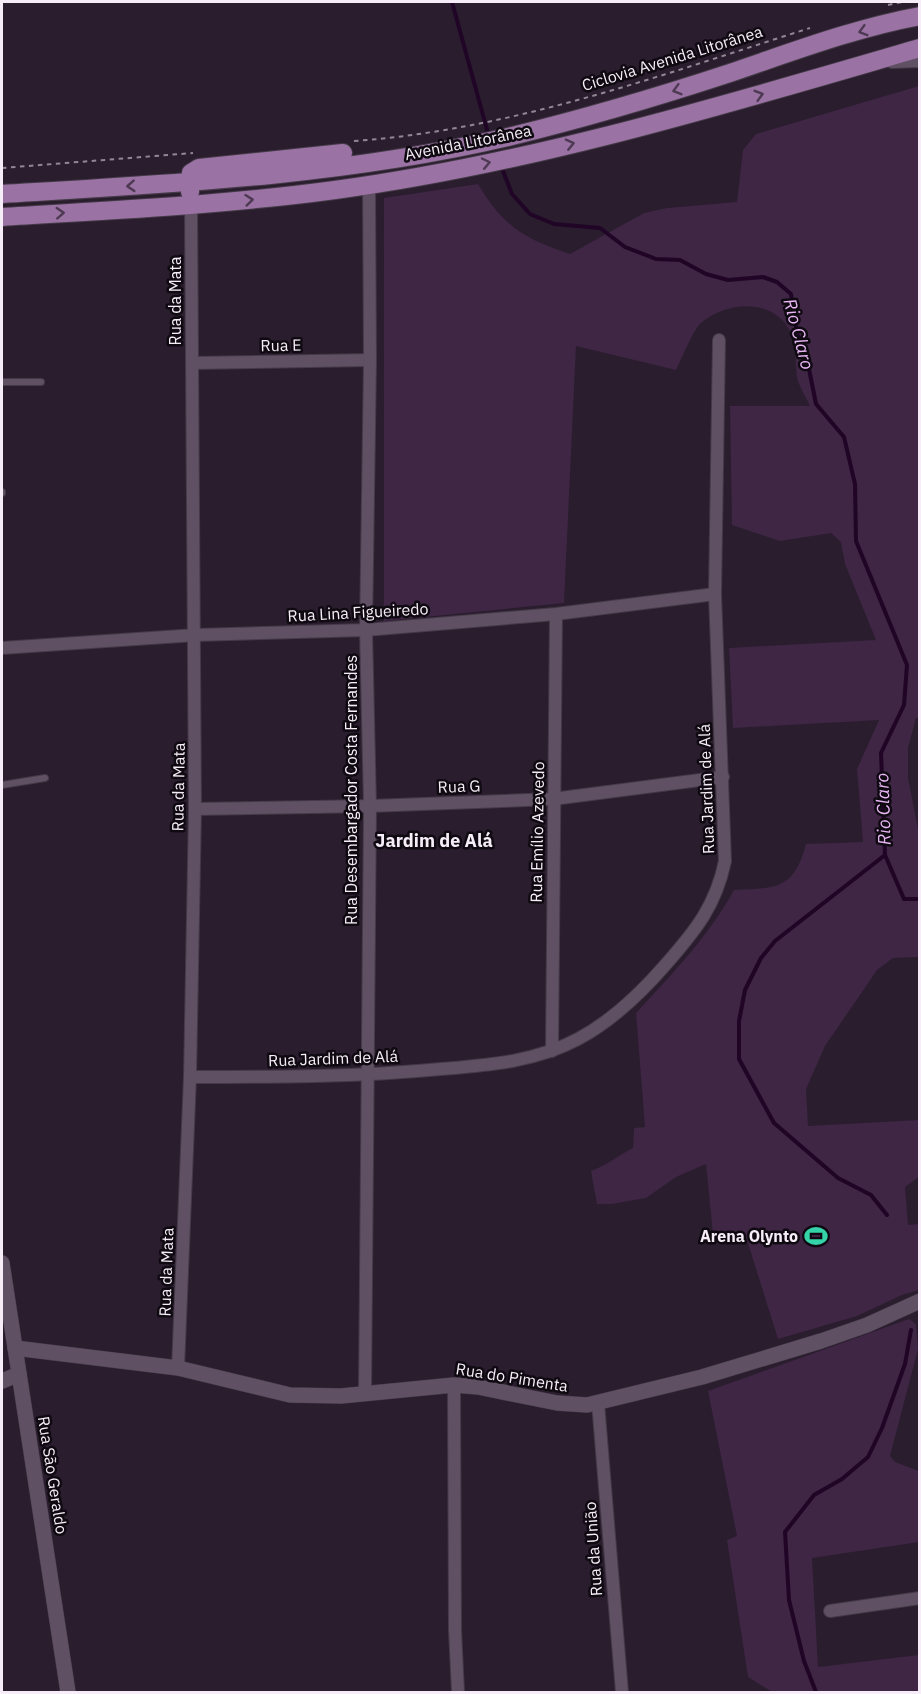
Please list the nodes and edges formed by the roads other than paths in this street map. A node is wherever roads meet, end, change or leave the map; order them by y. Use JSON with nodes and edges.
{"nodes":[{"id":1,"x":920,"y":16,"type":"edge"},
{"id":2,"x":920,"y":48,"type":"edge"},
{"id":3,"x":920,"y":59,"type":"edge"},
{"id":4,"x":874,"y":62,"type":"junction"},
{"id":5,"x":189,"y":182,"type":"junction"},
{"id":6,"x":369,"y":185,"type":"junction"},
{"id":7,"x":2,"y":195,"type":"edge"},
{"id":8,"x":191,"y":205,"type":"junction"},
{"id":9,"x":2,"y":217,"type":"edge"},
{"id":10,"x":719,"y":340,"type":"dead end"},
{"id":11,"x":370,"y":360,"type":"junction"},
{"id":12,"x":192,"y":363,"type":"junction"},
{"id":13,"x":2,"y":382,"type":"edge"},
{"id":14,"x":40,"y":382,"type":"dead end"},
{"id":15,"x":715,"y":594,"type":"junction"},
{"id":16,"x":556,"y":614,"type":"junction"},
{"id":17,"x":366,"y":630,"type":"junction"},
{"id":18,"x":196,"y":635,"type":"junction"},
{"id":19,"x":2,"y":648,"type":"edge"},
{"id":20,"x":45,"y":777,"type":"dead end"},
{"id":21,"x":723,"y":777,"type":"junction"},
{"id":22,"x":2,"y":786,"type":"edge"},
{"id":23,"x":553,"y":799,"type":"junction"},
{"id":24,"x":370,"y":806,"type":"junction"},
{"id":25,"x":195,"y":809,"type":"junction"},
{"id":26,"x":552,"y":1051,"type":"junction"},
{"id":27,"x":366,"y":1076,"type":"junction"},
{"id":28,"x":190,"y":1077,"type":"junction"},
{"id":29,"x":2,"y":1263,"type":"edge"},
{"id":30,"x":920,"y":1301,"type":"edge"},
{"id":31,"x":15,"y":1348,"type":"junction"},
{"id":32,"x":178,"y":1368,"type":"junction"},
{"id":33,"x":19,"y":1374,"type":"junction"},
{"id":34,"x":2,"y":1381,"type":"edge"},
{"id":35,"x":454,"y":1384,"type":"junction"},
{"id":36,"x":365,"y":1394,"type":"junction"},
{"id":37,"x":598,"y":1403,"type":"junction"},
{"id":38,"x":920,"y":1598,"type":"edge"},
{"id":39,"x":830,"y":1611,"type":"dead end"},
{"id":40,"x":68,"y":1692,"type":"edge"},
{"id":41,"x":458,"y":1692,"type":"edge"},
{"id":42,"x":622,"y":1692,"type":"edge"}],
"edges":[{"from":1,"to":5,"type":"main road","name":"Avenida Litorânea","one_way":true},
{"from":2,"to":4,"type":"main road","name":"Avenida Litorânea"},
{"from":3,"to":4,"type":"main road","name":"Avenida Litorânea"},
{"from":6,"to":4,"type":"main road","name":"Avenida Litorânea","one_way":true},
{"from":5,"to":7,"type":"main road","name":"Avenida Litorânea","one_way":true},
{"from":5,"to":8,"type":"main road"},
{"from":8,"to":6,"type":"main road","name":"Avenida Litorânea","one_way":true},
{"from":6,"to":11,"type":"street","name":"Rua Desembargador Costa Fernandes"},
{"from":9,"to":8,"type":"main road","name":"Avenida Litorânea","one_way":true},
{"from":8,"to":12,"type":"street","name":"Rua da Mata"},
{"from":10,"to":15,"type":"street","name":"Rua Jardim de Alá"},
{"from":11,"to":12,"type":"street","name":"Rua E"},
{"from":11,"to":17,"type":"street","name":"Rua Desembargador Costa Fernandes"},
{"from":12,"to":18,"type":"street","name":"Rua da Mata"},
{"from":13,"to":14,"type":"lane"},
{"from":15,"to":16,"type":"street","name":"Rua Lina Figueiredo"},
{"from":15,"to":21,"type":"street","name":"Rua Jardim de Alá"},
{"from":16,"to":17,"type":"street","name":"Rua Lina Figueiredo"},
{"from":16,"to":23,"type":"street","name":"Rua Emílio Azevedo"},
{"from":17,"to":18,"type":"street","name":"Rua Lina Figueiredo"},
{"from":17,"to":24,"type":"street","name":"Rua Desembargador Costa Fernandes"},
{"from":18,"to":19,"type":"street","name":"Rua Lina Figueiredo"},
{"from":18,"to":25,"type":"street","name":"Rua da Mata"},
{"from":20,"to":22,"type":"lane"},
{"from":21,"to":23,"type":"street","name":"Rua G"},
{"from":21,"to":26,"type":"street","name":"Rua Jardim de Alá"},
{"from":23,"to":24,"type":"street","name":"Rua G"},
{"from":23,"to":26,"type":"street","name":"Rua Emílio Azevedo"},
{"from":24,"to":25,"type":"street","name":"Rua G"},
{"from":24,"to":27,"type":"street","name":"Rua Desembargador Costa Fernandes"},
{"from":25,"to":28,"type":"street","name":"Rua da Mata"},
{"from":26,"to":27,"type":"street","name":"Rua Jardim de Alá"},
{"from":27,"to":28,"type":"street","name":"Rua Jardim de Alá"},
{"from":27,"to":36,"type":"street","name":"Rua Desembargador Costa Fernandes"},
{"from":28,"to":32,"type":"street","name":"Rua da Mata"},
{"from":29,"to":31,"type":"street","name":"Rua São Geraldo"},
{"from":30,"to":37,"type":"street","name":"Rua do Pimenta"},
{"from":31,"to":32,"type":"street","name":"Rua do Pimenta"},
{"from":31,"to":33,"type":"street","name":"Rua São Geraldo"},
{"from":32,"to":36,"type":"street","name":"Rua do Pimenta"},
{"from":33,"to":34,"type":"street"},
{"from":33,"to":40,"type":"street","name":"Rua São Geraldo"},
{"from":35,"to":36,"type":"street","name":"Rua do Pimenta"},
{"from":35,"to":37,"type":"street","name":"Rua do Pimenta"},
{"from":35,"to":41,"type":"street"},
{"from":37,"to":42,"type":"street","name":"Rua da União"},
{"from":38,"to":39,"type":"street"}]}
